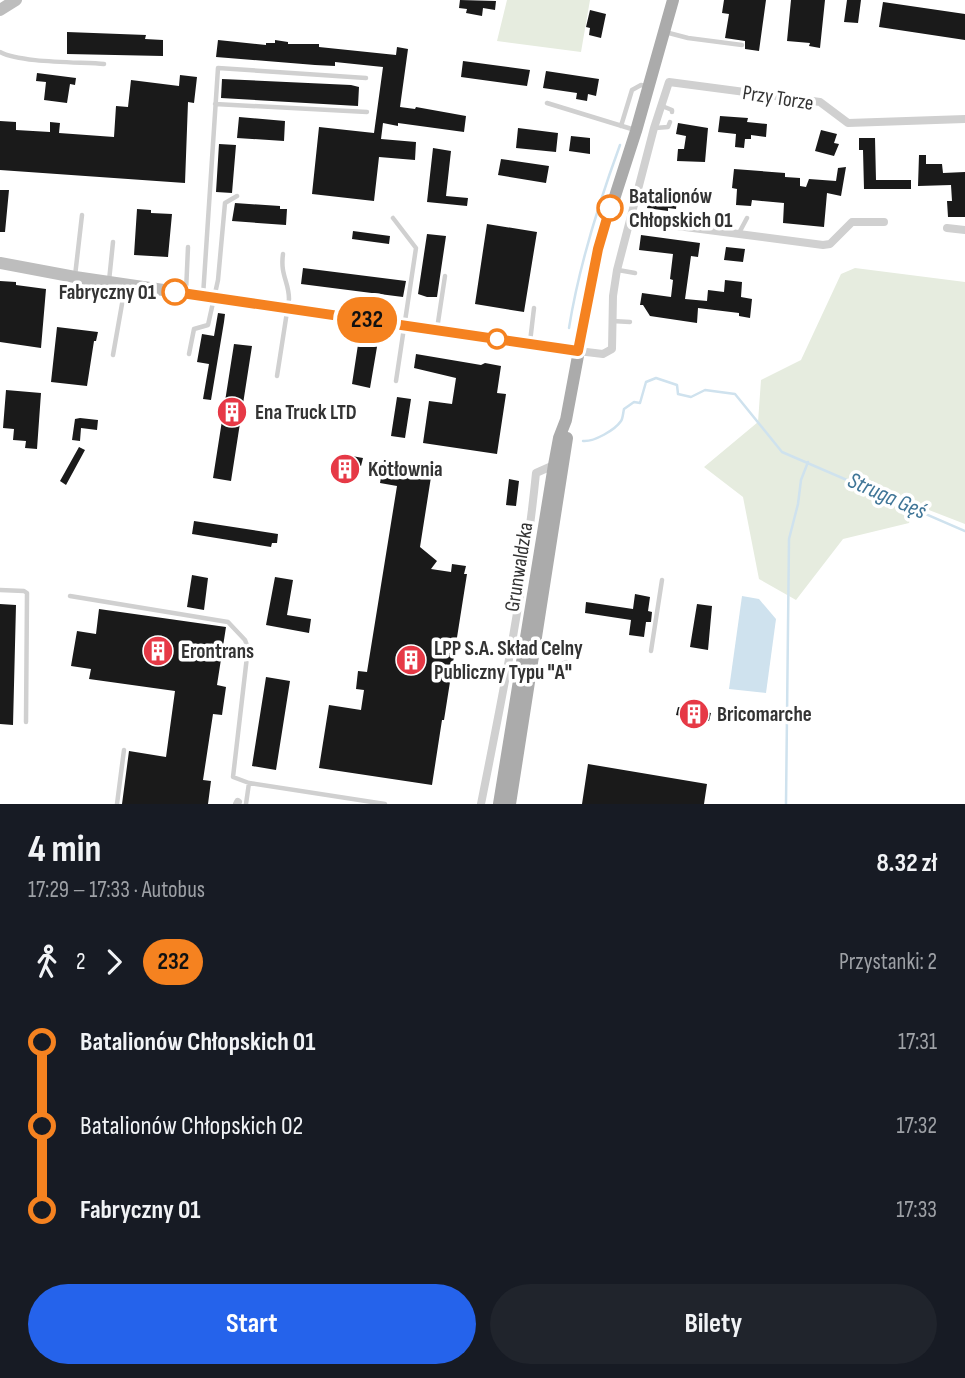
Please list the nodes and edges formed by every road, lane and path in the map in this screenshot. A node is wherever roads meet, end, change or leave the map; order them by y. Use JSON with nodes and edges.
{"nodes":[{"id":1,"x":16,"y":0,"type":"edge"},
{"id":2,"x":673,"y":0,"type":"edge"},
{"id":3,"x":0,"y":10,"type":"edge"},
{"id":4,"x":664,"y":32,"type":"junction"},
{"id":5,"x":742,"y":45,"type":"dead end"},
{"id":6,"x":0,"y":52,"type":"edge"},
{"id":7,"x":104,"y":64,"type":"dead end"},
{"id":8,"x":366,"y":78,"type":"dead end"},
{"id":9,"x":648,"y":87,"type":"junction"},
{"id":10,"x":547,"y":103,"type":"dead end"},
{"id":11,"x":215,"y":104,"type":"junction"},
{"id":12,"x":661,"y":105,"type":"junction"},
{"id":13,"x":367,"y":112,"type":"dead end"},
{"id":14,"x":672,"y":112,"type":"dead end"},
{"id":15,"x":965,"y":119,"type":"edge"},
{"id":16,"x":670,"y":122,"type":"dead end"},
{"id":17,"x":621,"y":127,"type":"junction"},
{"id":18,"x":654,"y":128,"type":"junction"},
{"id":19,"x":636,"y":131,"type":"junction"},
{"id":20,"x":237,"y":196,"type":"dead end"},
{"id":21,"x":82,"y":215,"type":"dead end"},
{"id":22,"x":393,"y":218,"type":"dead end"},
{"id":23,"x":747,"y":218,"type":"dead end"},
{"id":24,"x":631,"y":220,"type":"junction"},
{"id":25,"x":884,"y":222,"type":"dead end"},
{"id":26,"x":947,"y":228,"type":"dead end"},
{"id":27,"x":965,"y":230,"type":"edge"},
{"id":28,"x":738,"y":234,"type":"junction"},
{"id":29,"x":113,"y":242,"type":"dead end"},
{"id":30,"x":188,"y":247,"type":"dead end"},
{"id":31,"x":283,"y":254,"type":"dead end"},
{"id":32,"x":0,"y":263,"type":"edge"},
{"id":33,"x":617,"y":270,"type":"junction"},
{"id":34,"x":635,"y":273,"type":"dead end"},
{"id":35,"x":445,"y":276,"type":"dead end"},
{"id":36,"x":75,"y":277,"type":"junction"},
{"id":37,"x":109,"y":282,"type":"junction"},
{"id":38,"x":125,"y":284,"type":"junction"},
{"id":39,"x":186,"y":293,"type":"junction"},
{"id":40,"x":208,"y":297,"type":"junction"},
{"id":41,"x":287,"y":308,"type":"junction"},
{"id":42,"x":534,"y":308,"type":"dead end"},
{"id":43,"x":611,"y":321,"type":"junction"},
{"id":44,"x":629,"y":322,"type":"dead end"},
{"id":45,"x":405,"y":325,"type":"junction"},
{"id":46,"x":437,"y":330,"type":"junction"},
{"id":47,"x":530,"y":343,"type":"junction"},
{"id":48,"x":578,"y":351,"type":"junction"},
{"id":49,"x":189,"y":354,"type":"dead end"},
{"id":50,"x":113,"y":355,"type":"dead end"},
{"id":51,"x":277,"y":376,"type":"dead end"},
{"id":52,"x":396,"y":381,"type":"dead end"},
{"id":53,"x":566,"y":420,"type":"junction"},
{"id":54,"x":554,"y":465,"type":"junction"},
{"id":55,"x":662,"y":580,"type":"dead end"},
{"id":56,"x":0,"y":590,"type":"edge"},
{"id":57,"x":70,"y":596,"type":"dead end"},
{"id":58,"x":651,"y":651,"type":"dead end"},
{"id":59,"x":566,"y":662,"type":"dead end"},
{"id":60,"x":527,"y":664,"type":"junction"},
{"id":61,"x":26,"y":722,"type":"dead end"},
{"id":62,"x":124,"y":750,"type":"dead end"},
{"id":63,"x":249,"y":783,"type":"junction"},
{"id":64,"x":240,"y":803,"type":"edge"},
{"id":65,"x":117,"y":804,"type":"edge"},
{"id":66,"x":385,"y":804,"type":"edge"},
{"id":67,"x":481,"y":804,"type":"edge"},
{"id":68,"x":499,"y":804,"type":"edge"},
{"id":69,"x":510,"y":804,"type":"edge"}],
"edges":[{"from":1,"to":3,"type":"street"},
{"from":2,"to":4,"type":"main road","name":"Grunwaldzka"},
{"from":4,"to":5,"type":"lane"},
{"from":4,"to":9,"type":"main road","name":"Grunwaldzka"},
{"from":6,"to":7,"type":"lane"},
{"from":8,"to":11,"type":"lane"},
{"from":9,"to":17,"type":"lane"},
{"from":9,"to":19,"type":"main road","name":"Grunwaldzka"},
{"from":10,"to":17,"type":"lane"},
{"from":11,"to":13,"type":"lane"},
{"from":11,"to":40,"type":"lane"},
{"from":12,"to":14,"type":"lane"},
{"from":12,"to":15,"type":"street","name":"Przy Torze"},
{"from":12,"to":18,"type":"street"},
{"from":16,"to":18,"type":"lane"},
{"from":17,"to":19,"type":"lane"},
{"from":18,"to":24,"type":"street"},
{"from":19,"to":48,"type":"main road","name":"Grunwaldzka"},
{"from":20,"to":40,"type":"lane"},
{"from":21,"to":36,"type":"lane"},
{"from":22,"to":45,"type":"lane"},
{"from":23,"to":28,"type":"lane"},
{"from":24,"to":28,"type":"street"},
{"from":24,"to":33,"type":"street"},
{"from":25,"to":28,"type":"street"},
{"from":26,"to":27,"type":"street"},
{"from":29,"to":37,"type":"lane"},
{"from":30,"to":39,"type":"lane"},
{"from":31,"to":41,"type":"lane"},
{"from":32,"to":36,"type":"street"},
{"from":33,"to":34,"type":"lane"},
{"from":33,"to":43,"type":"street"},
{"from":35,"to":46,"type":"lane"},
{"from":36,"to":37,"type":"street"},
{"from":37,"to":38,"type":"street"},
{"from":38,"to":39,"type":"street"},
{"from":38,"to":50,"type":"lane"},
{"from":39,"to":40,"type":"street"},
{"from":40,"to":41,"type":"street"},
{"from":40,"to":49,"type":"lane"},
{"from":41,"to":45,"type":"street"},
{"from":41,"to":51,"type":"lane"},
{"from":42,"to":47,"type":"lane"},
{"from":43,"to":44,"type":"lane"},
{"from":43,"to":48,"type":"street"},
{"from":45,"to":46,"type":"street"},
{"from":45,"to":52,"type":"lane"},
{"from":46,"to":47,"type":"street"},
{"from":47,"to":48,"type":"street"},
{"from":48,"to":53,"type":"main road","name":"Grunwaldzka"},
{"from":53,"to":54,"type":"main road","name":"Grunwaldzka"},
{"from":53,"to":60,"type":"main road","name":"Grunwaldzka"},
{"from":54,"to":60,"type":"main road","name":"Grunwaldzka"},
{"from":54,"to":67,"type":"street"},
{"from":55,"to":58,"type":"lane"},
{"from":56,"to":61,"type":"lane"},
{"from":57,"to":63,"type":"lane"},
{"from":59,"to":60,"type":"lane"},
{"from":60,"to":68,"type":"main road","name":"Grunwaldzka"},
{"from":60,"to":69,"type":"main road","name":"Grunwaldzka"},
{"from":62,"to":65,"type":"lane"},
{"from":63,"to":64,"type":"lane"},
{"from":63,"to":66,"type":"lane"}]}
